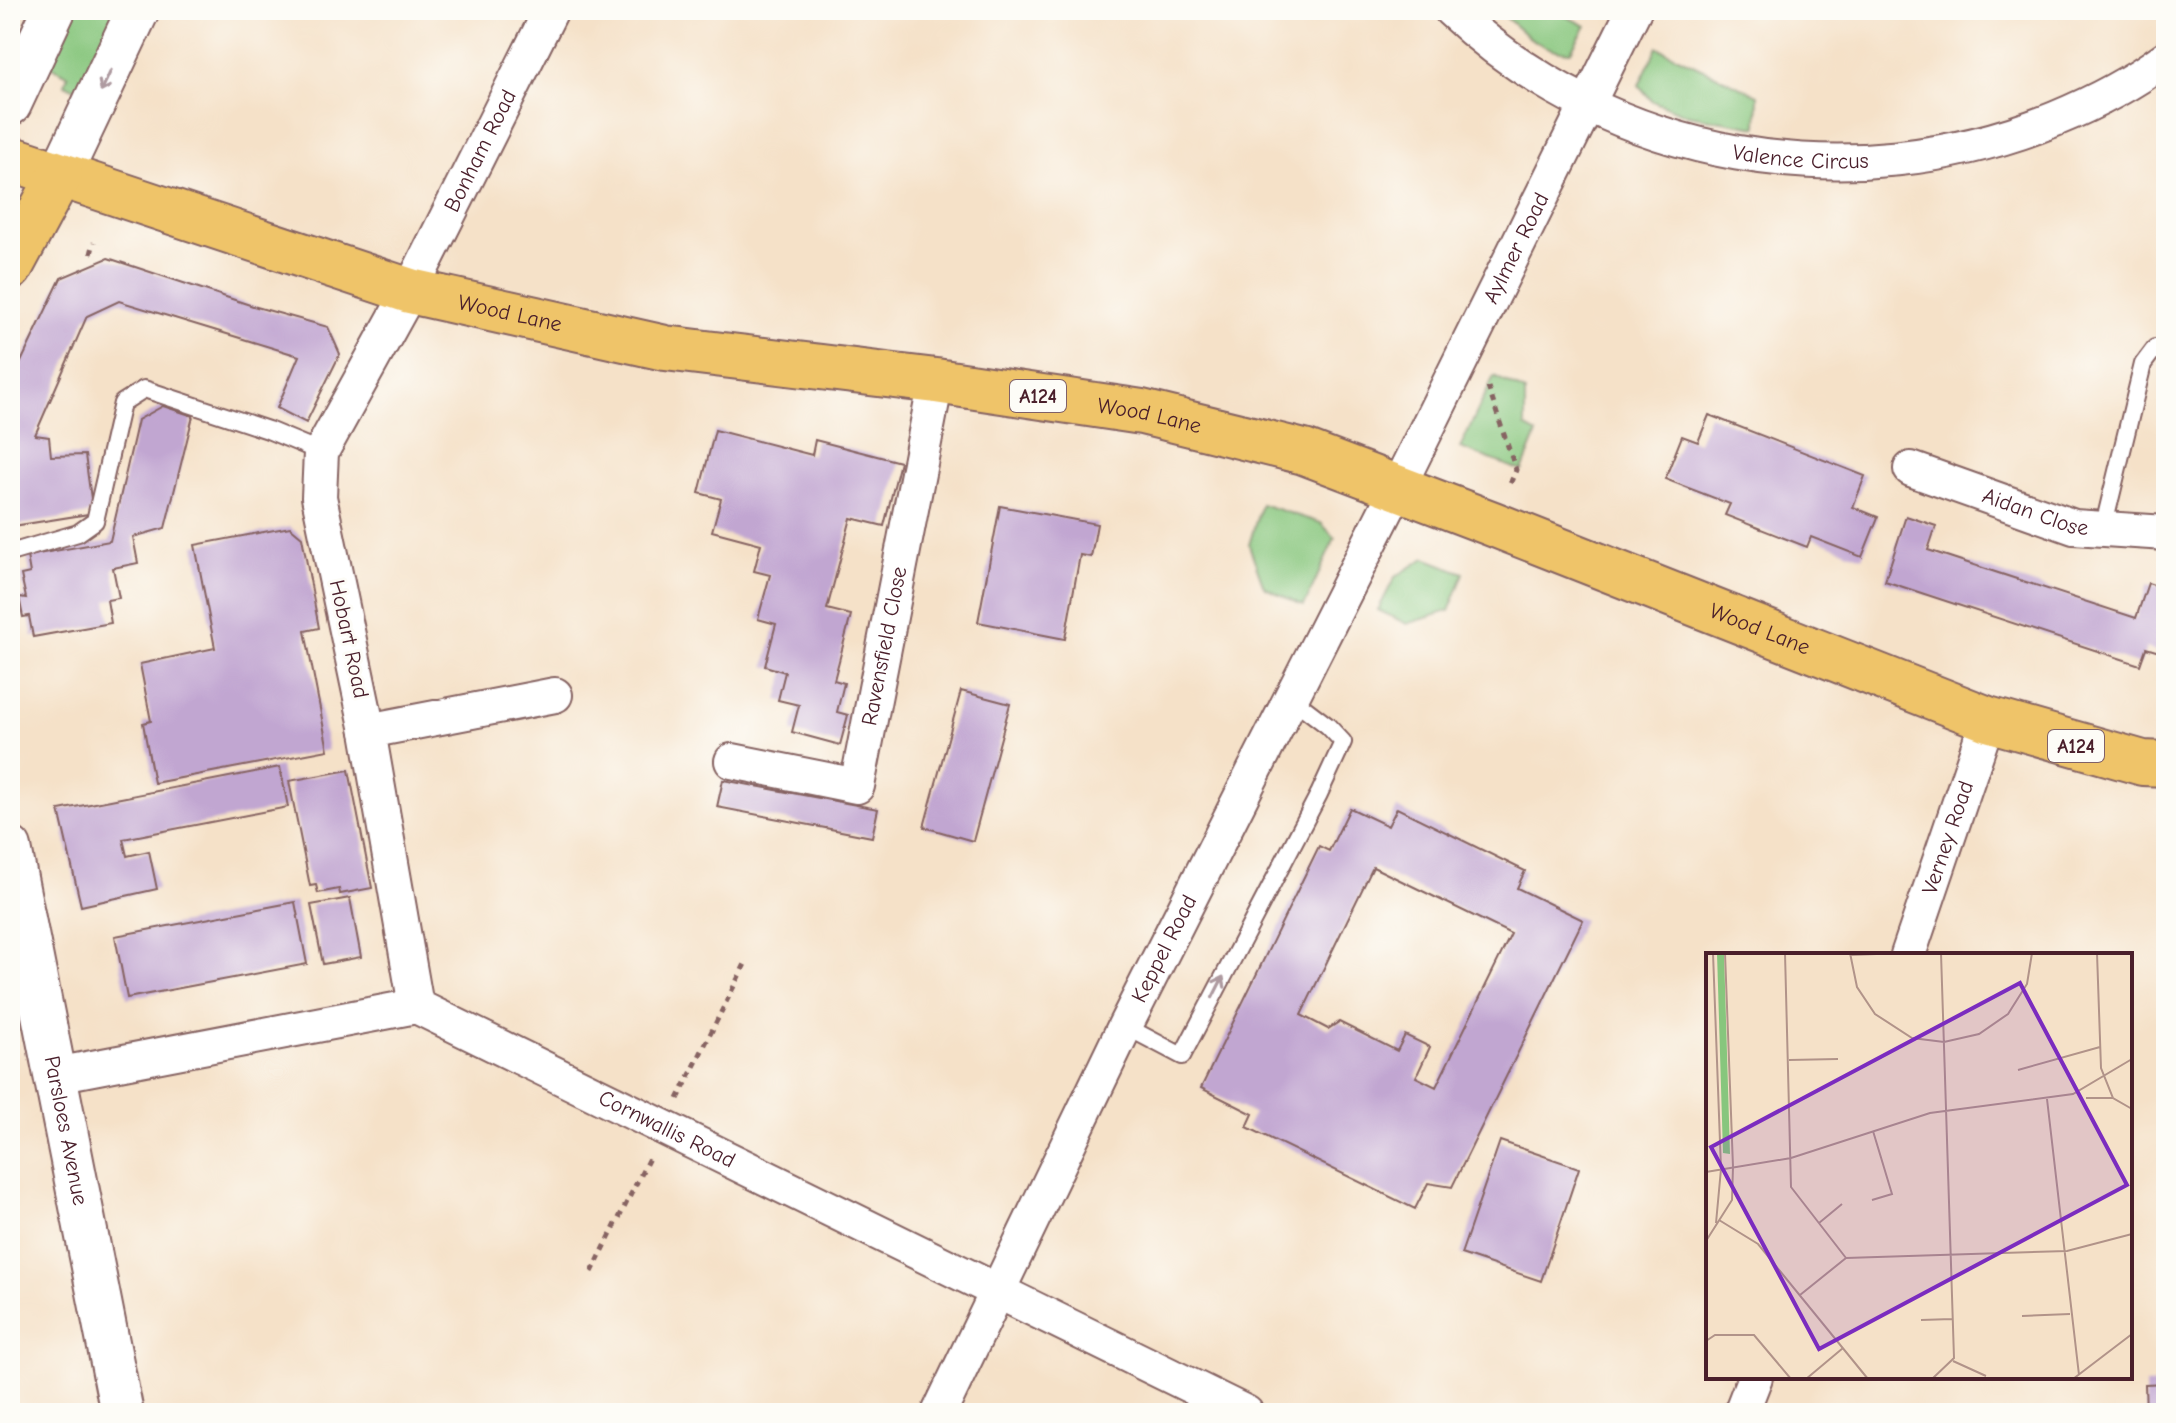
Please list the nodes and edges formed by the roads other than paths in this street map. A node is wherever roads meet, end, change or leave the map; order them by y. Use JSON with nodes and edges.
{"nodes":[{"id":1,"x":54,"y":10,"type":"edge"},
{"id":2,"x":138,"y":10,"type":"edge"},
{"id":3,"x":551,"y":10,"type":"edge"},
{"id":4,"x":1451,"y":10,"type":"edge"},
{"id":5,"x":1634,"y":10,"type":"edge"},
{"id":6,"x":2166,"y":58,"type":"edge"},
{"id":7,"x":10,"y":104,"type":"edge"},
{"id":8,"x":1587,"y":104,"type":"junction"},
{"id":9,"x":10,"y":158,"type":"edge"},
{"id":10,"x":60,"y":175,"type":"junction"},
{"id":11,"x":10,"y":268,"type":"edge"},
{"id":12,"x":410,"y":291,"type":"junction"},
{"id":13,"x":2166,"y":347,"type":"edge"},
{"id":14,"x":936,"y":381,"type":"junction"},
{"id":15,"x":321,"y":452,"type":"junction"},
{"id":16,"x":1911,"y":469,"type":"dead end"},
{"id":17,"x":1398,"y":487,"type":"junction"},
{"id":18,"x":2103,"y":529,"type":"junction"},
{"id":19,"x":2166,"y":533,"type":"edge"},
{"id":20,"x":10,"y":553,"type":"edge"},
{"id":21,"x":555,"y":695,"type":"dead end"},
{"id":22,"x":1290,"y":697,"type":"junction"},
{"id":23,"x":1988,"y":719,"type":"junction"},
{"id":24,"x":368,"y":731,"type":"junction"},
{"id":25,"x":732,"y":761,"type":"dead end"},
{"id":26,"x":2166,"y":764,"type":"edge"},
{"id":27,"x":10,"y":848,"type":"edge"},
{"id":28,"x":1909,"y":953,"type":"edge"},
{"id":29,"x":416,"y":1006,"type":"junction"},
{"id":30,"x":1125,"y":1026,"type":"junction"},
{"id":31,"x":56,"y":1075,"type":"junction"},
{"id":32,"x":998,"y":1292,"type":"junction"},
{"id":33,"x":1754,"y":1379,"type":"edge"},
{"id":34,"x":122,"y":1413,"type":"edge"},
{"id":35,"x":939,"y":1413,"type":"edge"},
{"id":36,"x":1246,"y":1413,"type":"edge"},
{"id":37,"x":1741,"y":1413,"type":"edge"}],
"edges":[{"from":1,"to":7,"type":"street"},
{"from":2,"to":10,"type":"street","one_way":true},
{"from":3,"to":12,"type":"street","name":"Bonham Road"},
{"from":4,"to":8,"type":"street","name":"Valence Circus"},
{"from":5,"to":8,"type":"street","name":"Aylmer Road"},
{"from":6,"to":8,"type":"street","name":"Valence Circus"},
{"from":8,"to":17,"type":"street","name":"Aylmer Road"},
{"from":9,"to":10,"type":"main road","name":"Wood Lane","number":"A124"},
{"from":10,"to":11,"type":"main road"},
{"from":10,"to":12,"type":"main road","name":"Wood Lane","number":"A124"},
{"from":12,"to":14,"type":"main road","name":"Wood Lane","number":"A124"},
{"from":12,"to":15,"type":"street","name":"Hobart Road"},
{"from":13,"to":18,"type":"lane"},
{"from":14,"to":17,"type":"main road","name":"Wood Lane","number":"A124"},
{"from":14,"to":25,"type":"street","name":"Ravensfield Close"},
{"from":15,"to":20,"type":"lane"},
{"from":15,"to":24,"type":"street","name":"Hobart Road"},
{"from":16,"to":18,"type":"street","name":"Aidan Close"},
{"from":17,"to":22,"type":"street","name":"Keppel Road"},
{"from":17,"to":23,"type":"main road","name":"Wood Lane","number":"A124"},
{"from":18,"to":19,"type":"street","name":"Aidan Close"},
{"from":21,"to":24,"type":"street"},
{"from":22,"to":30,"type":"street","name":"Keppel Road"},
{"from":30,"to":22,"type":"lane","one_way":true},
{"from":23,"to":26,"type":"main road","name":"Wood Lane","number":"A124"},
{"from":23,"to":28,"type":"street","name":"Verney Road"},
{"from":24,"to":29,"type":"street","name":"Hobart Road"},
{"from":27,"to":31,"type":"street","name":"Parsloes Avenue"},
{"from":29,"to":31,"type":"street"},
{"from":29,"to":32,"type":"street","name":"Cornwallis Road"},
{"from":30,"to":32,"type":"street","name":"Keppel Road"},
{"from":31,"to":34,"type":"street","name":"Parsloes Avenue"},
{"from":32,"to":35,"type":"street","name":"Keppel Road"},
{"from":32,"to":36,"type":"street","name":"Cornwallis Road"},
{"from":33,"to":37,"type":"street"}]}
